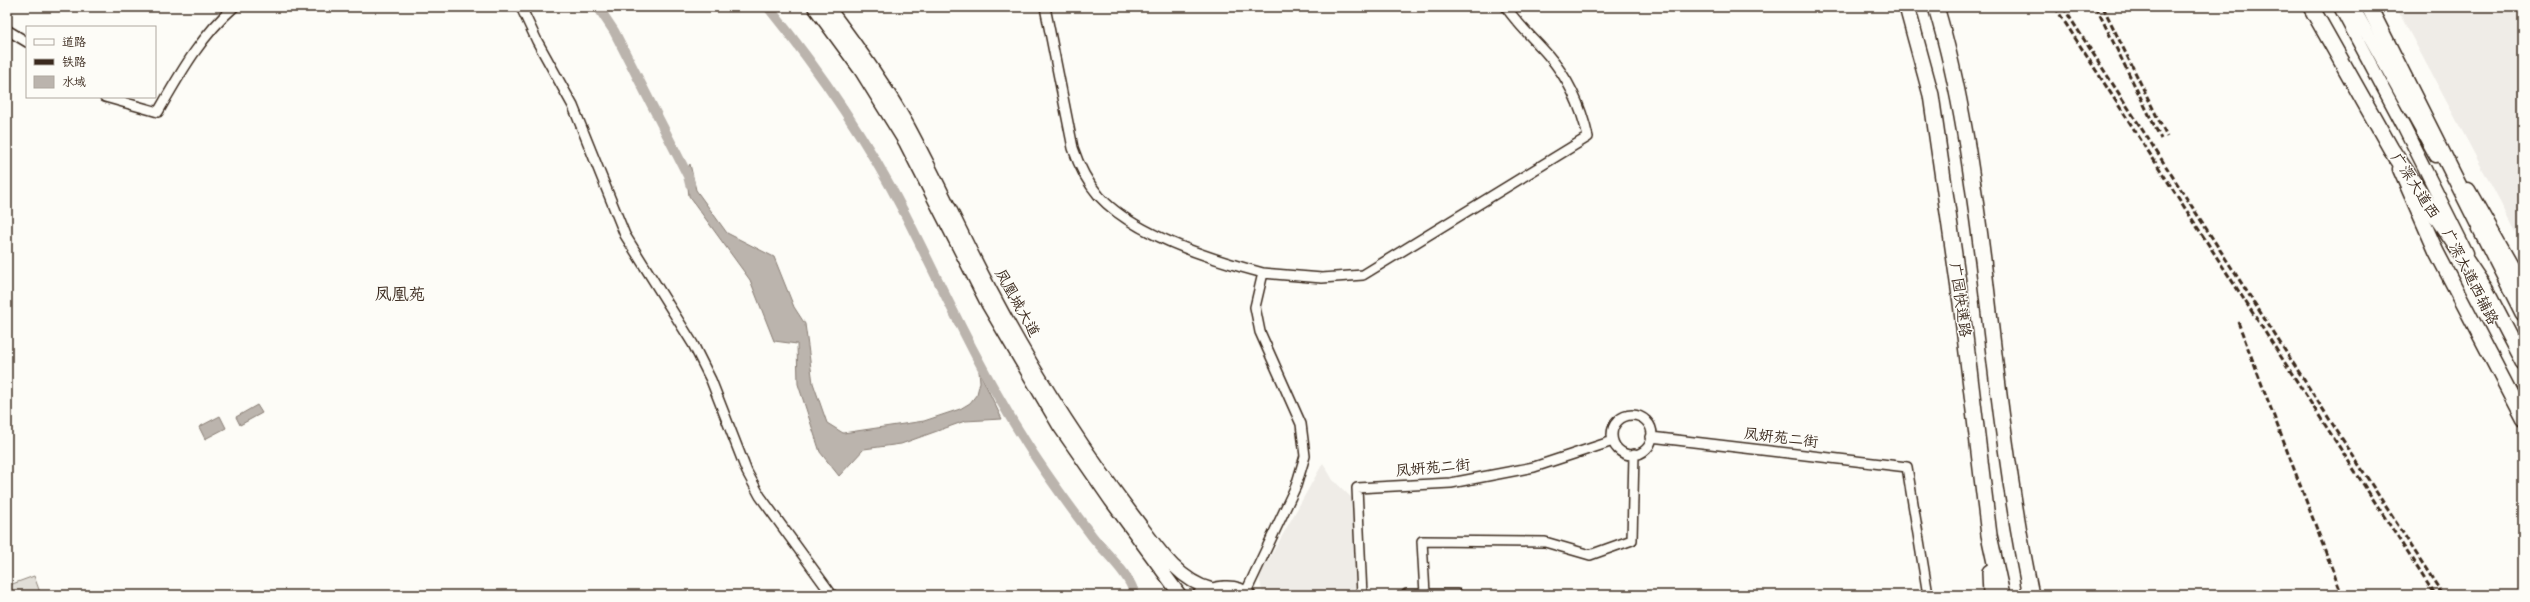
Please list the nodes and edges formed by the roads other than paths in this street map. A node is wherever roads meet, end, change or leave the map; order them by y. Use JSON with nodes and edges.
{"nodes":[{"id":1,"x":234,"y":7,"type":"edge"},
{"id":2,"x":521,"y":7,"type":"edge"},
{"id":3,"x":814,"y":7,"type":"edge"},
{"id":4,"x":828,"y":7,"type":"edge"},
{"id":5,"x":1045,"y":7,"type":"edge"},
{"id":6,"x":1506,"y":7,"type":"edge"},
{"id":7,"x":1907,"y":7,"type":"edge"},
{"id":8,"x":1936,"y":7,"type":"edge"},
{"id":9,"x":2311,"y":7,"type":"edge"},
{"id":10,"x":2340,"y":7,"type":"edge"},
{"id":11,"x":2354,"y":7,"type":"edge"},
{"id":12,"x":2369,"y":7,"type":"edge"},
{"id":13,"x":7,"y":30,"type":"edge"},
{"id":14,"x":26,"y":41,"type":"edge"},
{"id":15,"x":109,"y":98,"type":"edge"},
{"id":16,"x":2420,"y":108,"type":"junction"},
{"id":17,"x":2390,"y":149,"type":"junction"},
{"id":18,"x":1264,"y":273,"type":"junction"},
{"id":19,"x":2504,"y":278,"type":"junction"},
{"id":20,"x":2523,"y":287,"type":"edge"},
{"id":21,"x":2485,"y":289,"type":"junction"},
{"id":22,"x":2523,"y":313,"type":"edge"},
{"id":23,"x":2523,"y":362,"type":"edge"},
{"id":24,"x":2523,"y":418,"type":"edge"},
{"id":25,"x":1652,"y":437,"type":"junction"},
{"id":26,"x":1613,"y":441,"type":"junction"},
{"id":27,"x":1634,"y":454,"type":"junction"},
{"id":28,"x":1989,"y":535,"type":"junction"},
{"id":29,"x":2025,"y":565,"type":"junction"},
{"id":30,"x":1211,"y":589,"type":"junction"},
{"id":31,"x":1248,"y":594,"type":"edge"},
{"id":32,"x":1424,"y":594,"type":"junction"},
{"id":33,"x":832,"y":595,"type":"edge"},
{"id":34,"x":1180,"y":595,"type":"edge"},
{"id":35,"x":1199,"y":595,"type":"edge"},
{"id":36,"x":1362,"y":595,"type":"edge"},
{"id":37,"x":1407,"y":595,"type":"edge"},
{"id":38,"x":1457,"y":595,"type":"edge"},
{"id":39,"x":1928,"y":595,"type":"edge"},
{"id":40,"x":1991,"y":595,"type":"edge"},
{"id":41,"x":2002,"y":595,"type":"edge"},
{"id":42,"x":2032,"y":595,"type":"edge"},
{"id":43,"x":2038,"y":595,"type":"edge"}],
"edges":[{"from":1,"to":15,"type":"street"},
{"from":2,"to":33,"type":"street"},
{"from":3,"to":34,"type":"main road","name":"凤凰城大道"},
{"from":4,"to":30,"type":"main road","name":"凤凰城大道"},
{"from":5,"to":18,"type":"street"},
{"from":6,"to":18,"type":"street"},
{"from":7,"to":28,"type":"highway","name":"广园快速路"},
{"from":8,"to":29,"type":"highway","name":"广园快速路"},
{"from":9,"to":17,"type":"highway","name":"广深大道西"},
{"from":10,"to":21,"type":"main road"},
{"from":11,"to":19,"type":"main road"},
{"from":12,"to":16,"type":"highway"},
{"from":13,"to":14,"type":"street"},
{"from":16,"to":19,"type":"highway"},
{"from":16,"to":20,"type":"main road"},
{"from":17,"to":21,"type":"highway","name":"广深大道西"},
{"from":17,"to":24,"type":"main road","name":"广深大道西辅路"},
{"from":18,"to":31,"type":"street"},
{"from":19,"to":22,"type":"highway"},
{"from":21,"to":23,"type":"highway","name":"广深大道西"},
{"from":25,"to":26,"type":"street"},
{"from":25,"to":27,"type":"street"},
{"from":25,"to":39,"type":"street","name":"凤妍苑二街"},
{"from":26,"to":27,"type":"street"},
{"from":26,"to":36,"type":"street","name":"凤妍苑二街"},
{"from":27,"to":32,"type":"street"},
{"from":28,"to":40,"type":"highway"},
{"from":28,"to":41,"type":"highway","name":"广园快速路"},
{"from":29,"to":42,"type":"highway","name":"广园快速路"},
{"from":29,"to":43,"type":"highway"},
{"from":30,"to":31,"type":"main road"},
{"from":30,"to":35,"type":"main road"},
{"from":32,"to":37,"type":"street"},
{"from":32,"to":38,"type":"street"}]}
